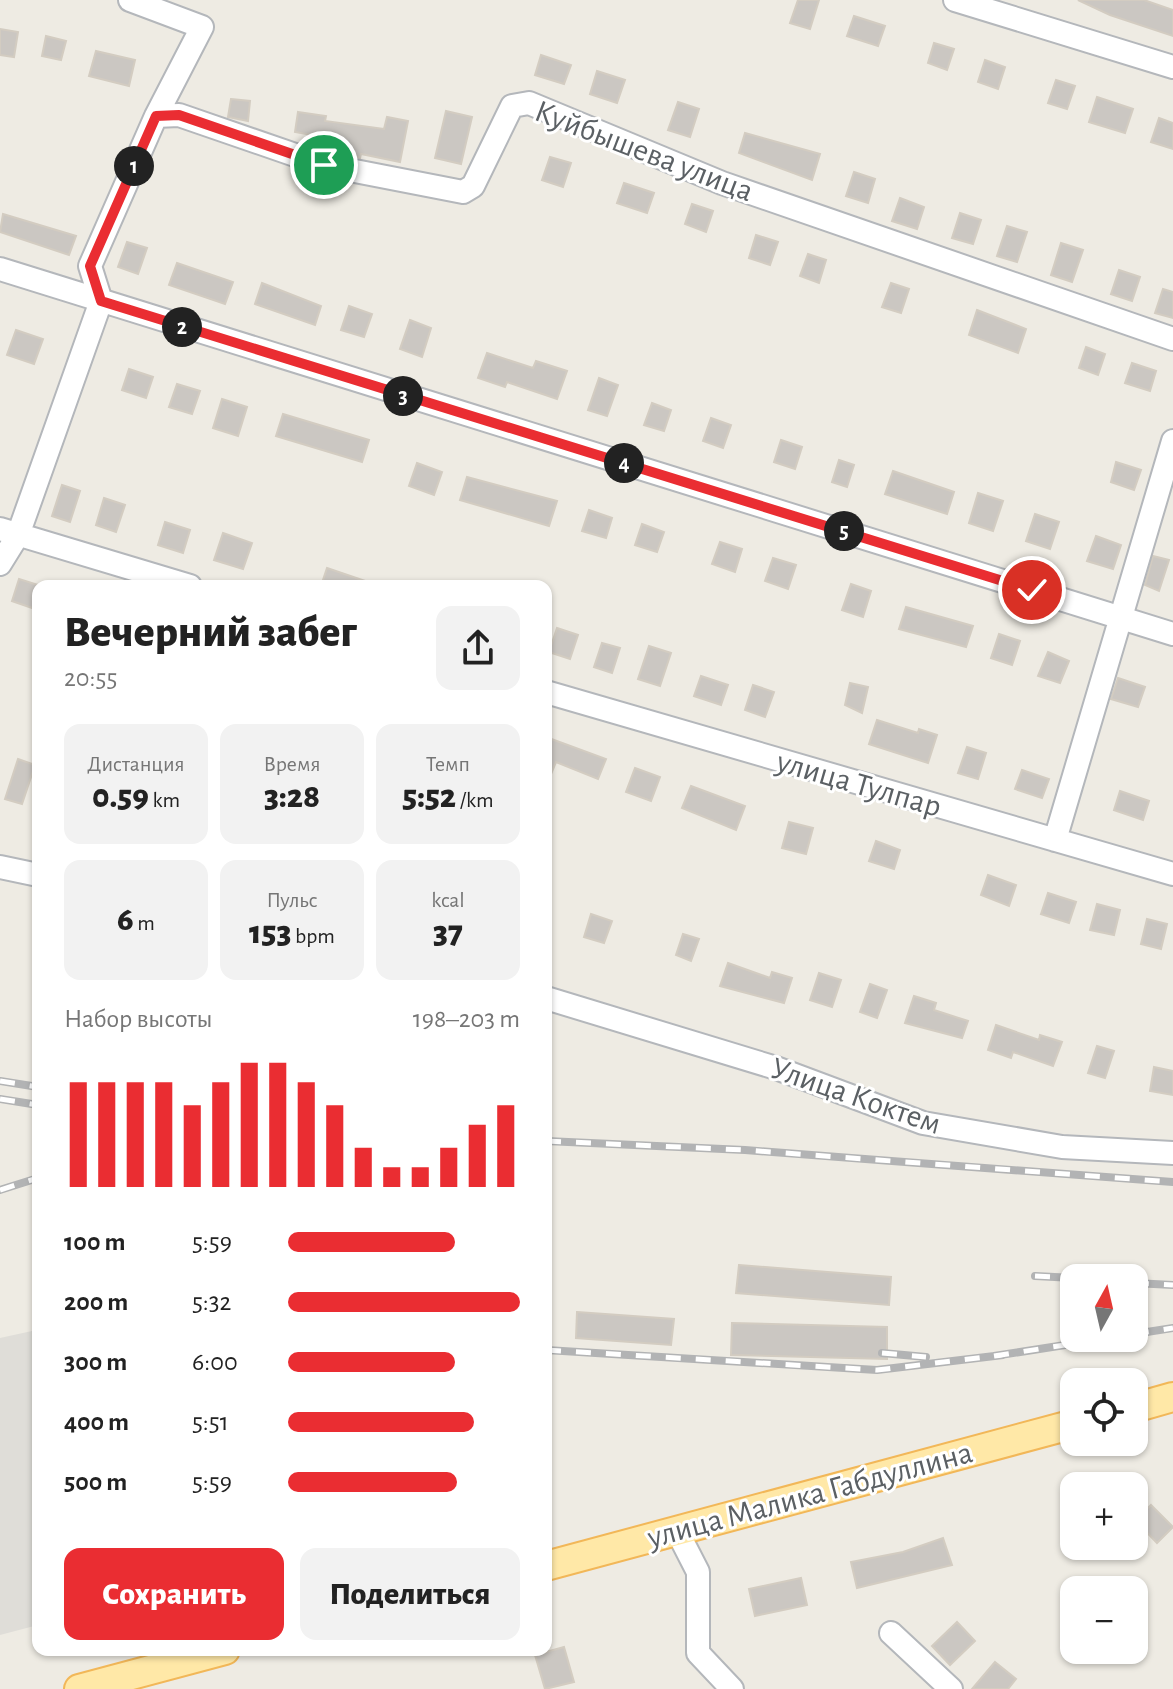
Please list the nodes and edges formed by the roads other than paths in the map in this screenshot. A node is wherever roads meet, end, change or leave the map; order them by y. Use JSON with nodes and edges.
{"nodes":[{"id":1,"x":130,"y":0,"type":"edge"},
{"id":2,"x":955,"y":0,"type":"edge"},
{"id":3,"x":1173,"y":67,"type":"edge"},
{"id":4,"x":156,"y":116,"type":"junction"},
{"id":5,"x":0,"y":269,"type":"edge"},
{"id":6,"x":101,"y":301,"type":"junction"},
{"id":7,"x":1173,"y":339,"type":"edge"},
{"id":8,"x":1173,"y":441,"type":"edge"},
{"id":9,"x":9,"y":532,"type":"edge"},
{"id":10,"x":0,"y":564,"type":"edge"},
{"id":11,"x":170,"y":580,"type":"edge"},
{"id":12,"x":1122,"y":618,"type":"junction"},
{"id":13,"x":1173,"y":634,"type":"edge"},
{"id":14,"x":552,"y":694,"type":"edge"},
{"id":15,"x":1055,"y":840,"type":"junction"},
{"id":16,"x":0,"y":867,"type":"edge"},
{"id":17,"x":32,"y":874,"type":"edge"},
{"id":18,"x":1173,"y":874,"type":"edge"},
{"id":19,"x":552,"y":1000,"type":"edge"},
{"id":20,"x":1173,"y":1153,"type":"edge"},
{"id":21,"x":1173,"y":1397,"type":"edge"},
{"id":22,"x":1148,"y":1404,"type":"edge"},
{"id":23,"x":1060,"y":1428,"type":"edge"},
{"id":24,"x":677,"y":1531,"type":"junction"},
{"id":25,"x":552,"y":1564,"type":"edge"},
{"id":26,"x":891,"y":1633,"type":"dead end"},
{"id":27,"x":203,"y":1656,"type":"edge"},
{"id":28,"x":79,"y":1689,"type":"edge"},
{"id":29,"x":732,"y":1689,"type":"edge"},
{"id":30,"x":951,"y":1689,"type":"edge"}],
"edges":[{"from":1,"to":4,"type":"street"},
{"from":2,"to":3,"type":"street"},
{"from":4,"to":6,"type":"street"},
{"from":4,"to":7,"type":"street","name":"Куйбышева улица"},
{"from":5,"to":6,"type":"street"},
{"from":6,"to":9,"type":"street"},
{"from":6,"to":12,"type":"street"},
{"from":8,"to":12,"type":"street"},
{"from":9,"to":10,"type":"street"},
{"from":9,"to":11,"type":"street"},
{"from":12,"to":13,"type":"street"},
{"from":12,"to":15,"type":"street"},
{"from":14,"to":15,"type":"street","name":"улица Тулпар"},
{"from":15,"to":18,"type":"street","name":"улица Тулпар"},
{"from":16,"to":17,"type":"street"},
{"from":19,"to":20,"type":"street","name":"Улица Коктем"},
{"from":21,"to":22,"type":"main road"},
{"from":23,"to":24,"type":"main road","name":"улица Малика Габдуллина"},
{"from":24,"to":25,"type":"main road","name":"улица Малика Габдуллина"},
{"from":24,"to":29,"type":"street"},
{"from":26,"to":30,"type":"street"},
{"from":27,"to":28,"type":"main road"}]}
